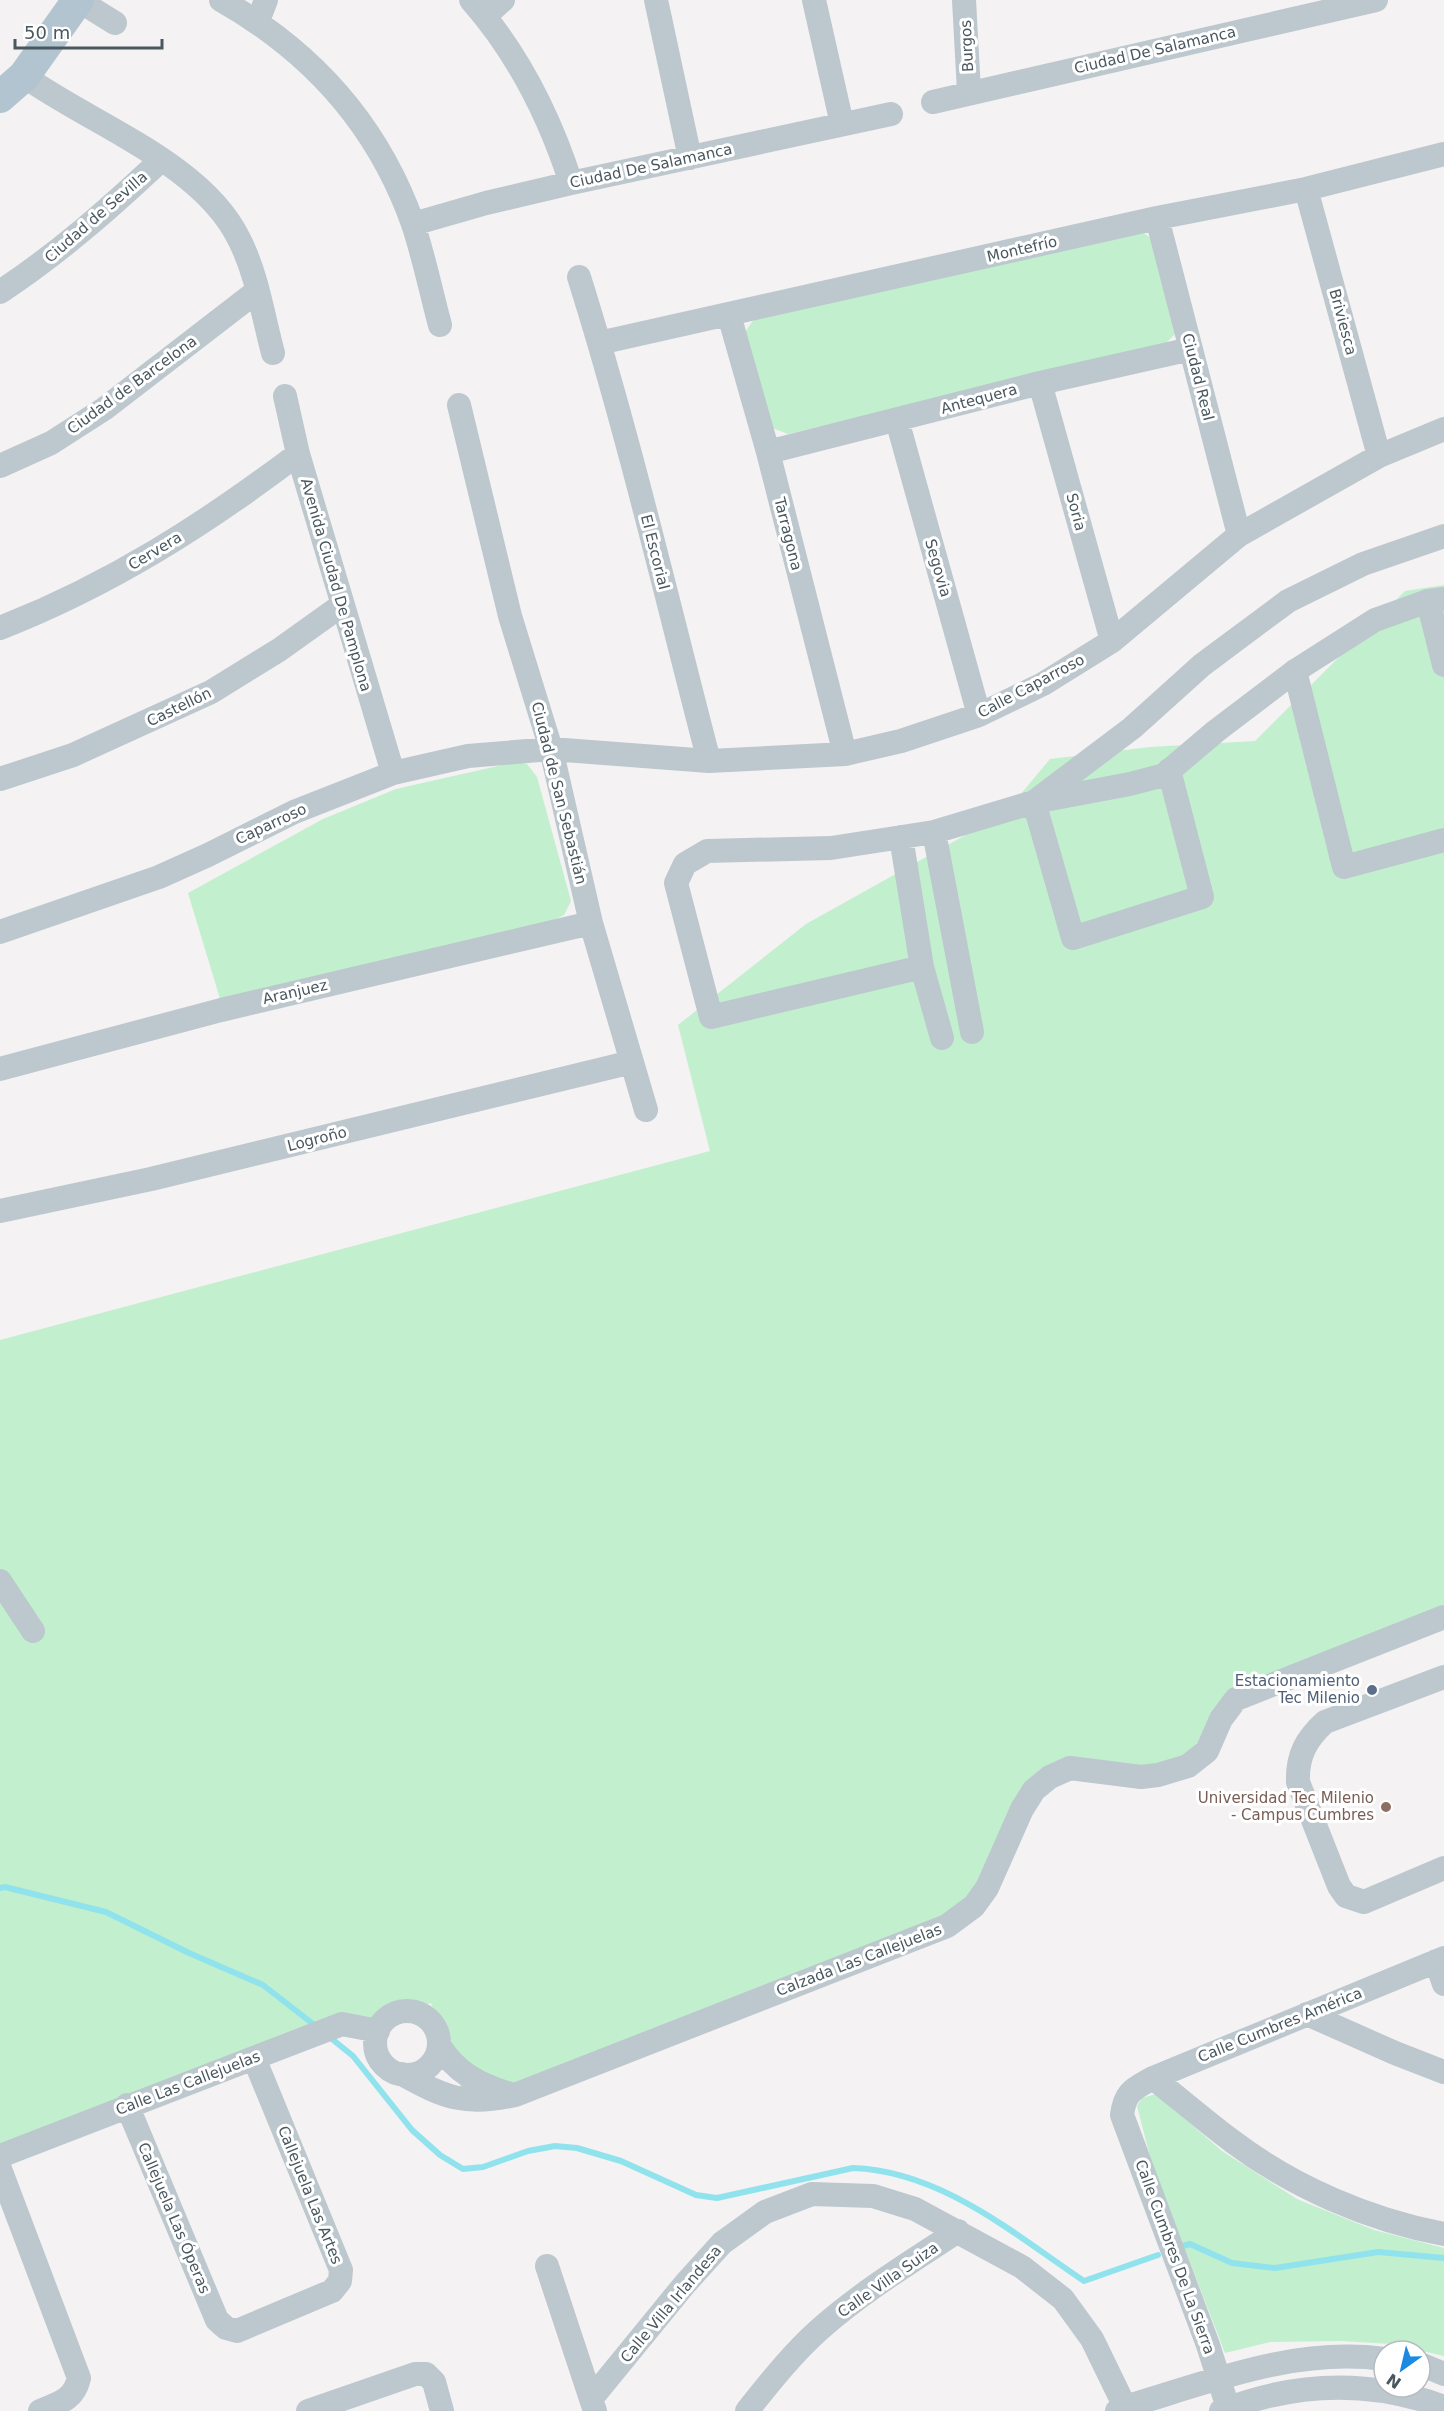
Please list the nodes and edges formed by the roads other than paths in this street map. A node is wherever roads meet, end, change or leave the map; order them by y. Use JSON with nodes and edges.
{"nodes":[{"id":1,"x":78,"y":0,"type":"edge"},
{"id":2,"x":221,"y":0,"type":"edge"},
{"id":3,"x":503,"y":0,"type":"edge"},
{"id":4,"x":656,"y":0,"type":"edge"},
{"id":5,"x":814,"y":0,"type":"edge"},
{"id":6,"x":964,"y":0,"type":"edge"},
{"id":7,"x":1376,"y":0,"type":"edge"},
{"id":8,"x":478,"y":8,"type":"edge"},
{"id":9,"x":262,"y":11,"type":"edge"},
{"id":10,"x":115,"y":23,"type":"dead end"},
{"id":11,"x":24,"y":76,"type":"junction"},
{"id":12,"x":969,"y":92,"type":"junction"},
{"id":13,"x":0,"y":97,"type":"edge"},
{"id":14,"x":933,"y":102,"type":"dead end"},
{"id":15,"x":891,"y":114,"type":"dead end"},
{"id":16,"x":842,"y":124,"type":"junction"},
{"id":17,"x":1444,"y":154,"type":"edge"},
{"id":18,"x":690,"y":158,"type":"junction"},
{"id":19,"x":161,"y":160,"type":"junction"},
{"id":20,"x":571,"y":183,"type":"junction"},
{"id":21,"x":1306,"y":189,"type":"junction"},
{"id":22,"x":1158,"y":219,"type":"junction"},
{"id":23,"x":413,"y":224,"type":"junction"},
{"id":24,"x":579,"y":277,"type":"dead end"},
{"id":25,"x":257,"y":291,"type":"junction"},
{"id":26,"x":0,"y":292,"type":"edge"},
{"id":27,"x":729,"y":315,"type":"junction"},
{"id":28,"x":440,"y":325,"type":"dead end"},
{"id":29,"x":600,"y":343,"type":"junction"},
{"id":30,"x":1191,"y":350,"type":"junction"},
{"id":31,"x":273,"y":353,"type":"dead end"},
{"id":32,"x":1040,"y":383,"type":"junction"},
{"id":33,"x":285,"y":396,"type":"dead end"},
{"id":34,"x":459,"y":405,"type":"dead end"},
{"id":35,"x":897,"y":420,"type":"junction"},
{"id":36,"x":1444,"y":429,"type":"edge"},
{"id":37,"x":1415,"y":442,"type":"junction"},
{"id":38,"x":1444,"y":444,"type":"edge"},
{"id":39,"x":768,"y":452,"type":"junction"},
{"id":40,"x":298,"y":454,"type":"junction"},
{"id":41,"x":1379,"y":456,"type":"junction"},
{"id":42,"x":0,"y":466,"type":"edge"},
{"id":43,"x":1239,"y":535,"type":"junction"},
{"id":44,"x":1444,"y":536,"type":"edge"},
{"id":45,"x":1436,"y":600,"type":"edge"},
{"id":46,"x":342,"y":605,"type":"junction"},
{"id":47,"x":0,"y":627,"type":"edge"},
{"id":48,"x":1112,"y":641,"type":"junction"},
{"id":49,"x":1444,"y":665,"type":"edge"},
{"id":50,"x":1295,"y":671,"type":"junction"},
{"id":51,"x":980,"y":715,"type":"junction"},
{"id":52,"x":551,"y":748,"type":"junction"},
{"id":53,"x":846,"y":754,"type":"junction"},
{"id":54,"x":708,"y":761,"type":"junction"},
{"id":55,"x":1169,"y":770,"type":"junction"},
{"id":56,"x":393,"y":773,"type":"junction"},
{"id":57,"x":0,"y":779,"type":"edge"},
{"id":58,"x":1034,"y":801,"type":"junction"},
{"id":59,"x":934,"y":832,"type":"junction"},
{"id":60,"x":901,"y":837,"type":"junction"},
{"id":61,"x":1444,"y":840,"type":"edge"},
{"id":62,"x":591,"y":923,"type":"junction"},
{"id":63,"x":0,"y":932,"type":"edge"},
{"id":64,"x":922,"y":967,"type":"junction"},
{"id":65,"x":972,"y":1032,"type":"dead end"},
{"id":66,"x":942,"y":1038,"type":"dead end"},
{"id":67,"x":632,"y":1062,"type":"junction"},
{"id":68,"x":0,"y":1070,"type":"edge"},
{"id":69,"x":646,"y":1110,"type":"dead end"},
{"id":70,"x":0,"y":1211,"type":"edge"},
{"id":71,"x":0,"y":1581,"type":"edge"},
{"id":72,"x":1444,"y":1617,"type":"edge"},
{"id":73,"x":33,"y":1632,"type":"dead end"},
{"id":74,"x":1444,"y":1677,"type":"edge"},
{"id":75,"x":1444,"y":1868,"type":"edge"},
{"id":76,"x":1440,"y":1960,"type":"edge"},
{"id":77,"x":1444,"y":1984,"type":"edge"},
{"id":78,"x":1307,"y":2014,"type":"junction"},
{"id":79,"x":378,"y":2031,"type":"junction"},
{"id":80,"x":439,"y":2045,"type":"junction"},
{"id":81,"x":254,"y":2058,"type":"junction"},
{"id":82,"x":1444,"y":2072,"type":"edge"},
{"id":83,"x":402,"y":2074,"type":"junction"},
{"id":84,"x":1153,"y":2078,"type":"junction"},
{"id":85,"x":515,"y":2095,"type":"junction"},
{"id":86,"x":1124,"y":2102,"type":"joint"},
{"id":87,"x":127,"y":2105,"type":"junction"},
{"id":88,"x":0,"y":2156,"type":"edge"},
{"id":89,"x":0,"y":2169,"type":"edge"},
{"id":90,"x":958,"y":2231,"type":"junction"},
{"id":91,"x":1444,"y":2234,"type":"edge"},
{"id":92,"x":547,"y":2266,"type":"dead end"},
{"id":93,"x":226,"y":2328,"type":"joint"},
{"id":94,"x":1372,"y":2357,"type":"edge"},
{"id":95,"x":1219,"y":2380,"type":"junction"},
{"id":96,"x":1416,"y":2403,"type":"edge"},
{"id":97,"x":593,"y":2405,"type":"edge"},
{"id":98,"x":1444,"y":2407,"type":"edge"},
{"id":99,"x":1123,"y":2409,"type":"edge"},
{"id":100,"x":1226,"y":2410,"type":"edge"},
{"id":101,"x":40,"y":2411,"type":"edge"},
{"id":102,"x":308,"y":2411,"type":"edge"},
{"id":103,"x":442,"y":2411,"type":"edge"},
{"id":104,"x":747,"y":2411,"type":"edge"}],
"edges":[{"from":1,"to":10,"type":"street"},
{"from":1,"to":11,"type":"main road"},
{"from":2,"to":9,"type":"street"},
{"from":3,"to":8,"type":"street"},
{"from":4,"to":18,"type":"street"},
{"from":5,"to":16,"type":"street"},
{"from":6,"to":12,"type":"street","name":"Burgos"},
{"from":7,"to":12,"type":"street","name":"Ciudad De Salamanca"},
{"from":8,"to":20,"type":"street"},
{"from":9,"to":23,"type":"street"},
{"from":11,"to":13,"type":"main road"},
{"from":11,"to":19,"type":"street"},
{"from":12,"to":14,"type":"street","name":"Ciudad De Salamanca"},
{"from":15,"to":16,"type":"street","name":"Ciudad De Salamanca"},
{"from":16,"to":18,"type":"street","name":"Ciudad De Salamanca"},
{"from":17,"to":21,"type":"street","name":"Montefrío"},
{"from":18,"to":20,"type":"street","name":"Ciudad De Salamanca"},
{"from":19,"to":25,"type":"street"},
{"from":19,"to":26,"type":"street","name":"Ciudad de Sevilla"},
{"from":20,"to":23,"type":"street","name":"Ciudad De Salamanca"},
{"from":21,"to":22,"type":"street","name":"Montefrío"},
{"from":21,"to":41,"type":"street","name":"Briviesca"},
{"from":22,"to":27,"type":"street","name":"Montefrío"},
{"from":22,"to":30,"type":"street","name":"Ciudad Real"},
{"from":23,"to":28,"type":"street"},
{"from":24,"to":29,"type":"street","name":"El Escorial"},
{"from":25,"to":31,"type":"street"},
{"from":25,"to":42,"type":"street","name":"Ciudad de Barcelona"},
{"from":27,"to":29,"type":"street","name":"Montefrío"},
{"from":27,"to":39,"type":"street","name":"Tarragona"},
{"from":29,"to":54,"type":"street","name":"El Escorial"},
{"from":30,"to":32,"type":"street","name":"Antequera"},
{"from":30,"to":43,"type":"street","name":"Ciudad Real"},
{"from":32,"to":35,"type":"street","name":"Antequera"},
{"from":32,"to":48,"type":"street","name":"Soria"},
{"from":33,"to":40,"type":"street","name":"Avenida Ciudad De Pamplona"},
{"from":34,"to":52,"type":"street","name":"Ciudad de San Sebastián"},
{"from":35,"to":39,"type":"street","name":"Antequera"},
{"from":35,"to":51,"type":"street","name":"Segovia"},
{"from":36,"to":37,"type":"street","name":"Calle Caparroso"},
{"from":37,"to":38,"type":"street","name":"Calle Caparroso"},
{"from":37,"to":41,"type":"street","name":"Calle Caparroso"},
{"from":39,"to":53,"type":"street","name":"Tarragona"},
{"from":40,"to":46,"type":"street","name":"Avenida Ciudad De Pamplona"},
{"from":40,"to":47,"type":"street","name":"Cervera"},
{"from":41,"to":43,"type":"street","name":"Calle Caparroso"},
{"from":43,"to":48,"type":"street","name":"Calle Caparroso"},
{"from":44,"to":58,"type":"street"},
{"from":45,"to":49,"type":"street"},
{"from":45,"to":50,"type":"street"},
{"from":46,"to":56,"type":"street","name":"Avenida Ciudad De Pamplona"},
{"from":46,"to":57,"type":"street","name":"Castellón"},
{"from":48,"to":51,"type":"street","name":"Calle Caparroso"},
{"from":50,"to":55,"type":"street"},
{"from":50,"to":61,"type":"street"},
{"from":51,"to":53,"type":"street","name":"Calle Caparroso"},
{"from":52,"to":54,"type":"street","name":"Calle Caparroso"},
{"from":52,"to":56,"type":"street","name":"Caparroso"},
{"from":52,"to":62,"type":"street","name":"Ciudad de San Sebastián"},
{"from":53,"to":54,"type":"street","name":"Calle Caparroso"},
{"from":55,"to":58,"type":"street"},
{"from":55,"to":58,"type":"street"},
{"from":56,"to":63,"type":"street","name":"Caparroso"},
{"from":58,"to":59,"type":"street"},
{"from":59,"to":60,"type":"street"},
{"from":59,"to":65,"type":"street"},
{"from":60,"to":64,"type":"street"},
{"from":60,"to":64,"type":"street"},
{"from":62,"to":67,"type":"street","name":"Ciudad de San Sebastián"},
{"from":62,"to":68,"type":"street","name":"Aranjuez"},
{"from":64,"to":66,"type":"street"},
{"from":67,"to":69,"type":"street","name":"Ciudad de San Sebastián"},
{"from":67,"to":70,"type":"street","name":"Logroño"},
{"from":71,"to":73,"type":"street"},
{"from":72,"to":85,"type":"street","name":"Calzada Las Callejuelas"},
{"from":74,"to":75,"type":"street"},
{"from":76,"to":77,"type":"street"},
{"from":76,"to":78,"type":"street","name":"Calle Cumbres América"},
{"from":78,"to":82,"type":"street"},
{"from":78,"to":84,"type":"street","name":"Calle Cumbres América"},
{"from":79,"to":80,"type":"street"},
{"from":79,"to":81,"type":"street","name":"Calle Las Callejuelas"},
{"from":79,"to":83,"type":"street"},
{"from":80,"to":83,"type":"street"},
{"from":80,"to":85,"type":"street"},
{"from":81,"to":87,"type":"street","name":"Calle Las Callejuelas"},
{"from":81,"to":93,"type":"street","name":"Callejuela Las Artes"},
{"from":83,"to":85,"type":"street","name":"Calzada Las Callejuelas"},
{"from":84,"to":86,"type":"street","name":"Calle Cumbres América"},
{"from":84,"to":91,"type":"street"},
{"from":86,"to":95,"type":"street","name":"Calle Cumbres De La Sierra"},
{"from":87,"to":88,"type":"street","name":"Calle Las Callejuelas"},
{"from":87,"to":93,"type":"street","name":"Callejuela Las Óperas"},
{"from":89,"to":101,"type":"street"},
{"from":90,"to":97,"type":"street","name":"Calle Villa Irlandesa"},
{"from":90,"to":99,"type":"street","name":"Calle Villa Irlandesa"},
{"from":90,"to":104,"type":"street","name":"Calle Villa Suiza"},
{"from":92,"to":97,"type":"street"},
{"from":94,"to":95,"type":"street"},
{"from":95,"to":99,"type":"street"},
{"from":95,"to":100,"type":"street","name":"Calle Cumbres De La Sierra"},
{"from":96,"to":98,"type":"street"},
{"from":96,"to":100,"type":"street"},
{"from":102,"to":103,"type":"street"}]}
